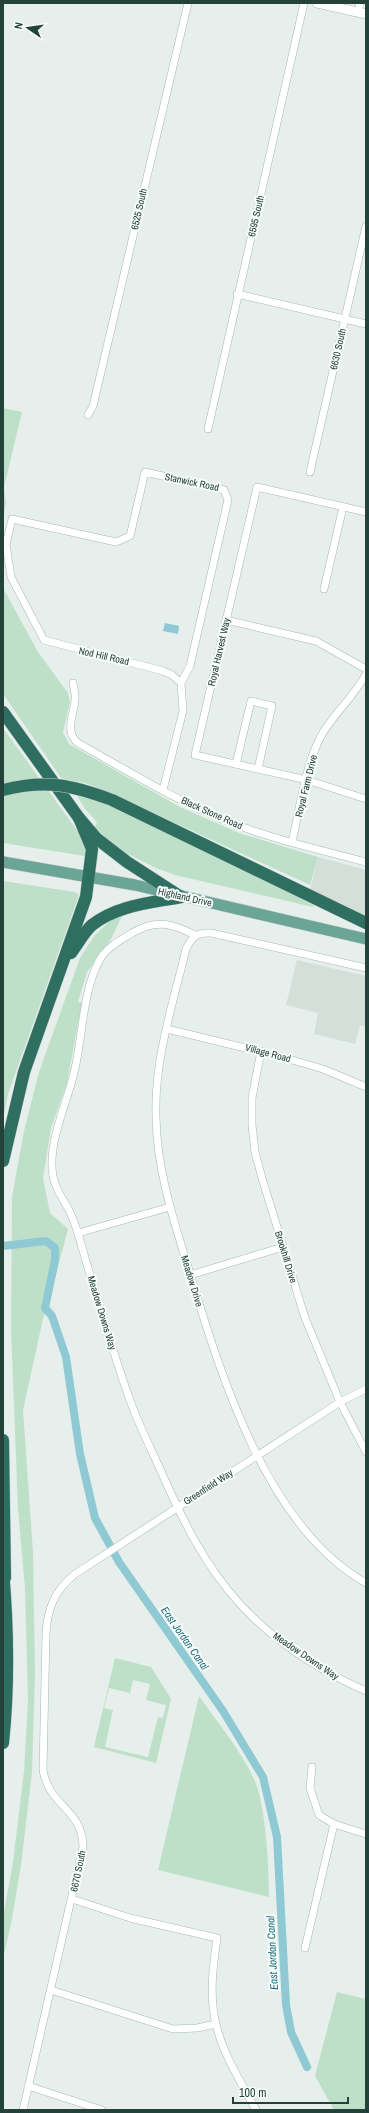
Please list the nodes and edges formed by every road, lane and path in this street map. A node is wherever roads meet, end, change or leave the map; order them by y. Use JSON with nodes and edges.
{"nodes":[{"id":1,"x":188,"y":3,"type":"edge"},
{"id":2,"x":304,"y":3,"type":"edge"},
{"id":3,"x":317,"y":3,"type":"edge"},
{"id":4,"x":360,"y":3,"type":"edge"},
{"id":5,"x":362,"y":13,"type":"edge"},
{"id":6,"x":366,"y":226,"type":"edge"},
{"id":7,"x":238,"y":294,"type":"junction"},
{"id":8,"x":345,"y":319,"type":"junction"},
{"id":9,"x":366,"y":324,"type":"edge"},
{"id":10,"x":88,"y":415,"type":"dead end"},
{"id":11,"x":208,"y":429,"type":"dead end"},
{"id":12,"x":310,"y":472,"type":"dead end"},
{"id":13,"x":343,"y":507,"type":"junction"},
{"id":14,"x":366,"y":512,"type":"edge"},
{"id":15,"x":12,"y":519,"type":"joint"},
{"id":16,"x":324,"y":589,"type":"dead end"},
{"id":17,"x":226,"y":620,"type":"junction"},
{"id":18,"x":366,"y":670,"type":"edge"},
{"id":19,"x":366,"y":674,"type":"edge"},
{"id":20,"x":181,"y":683,"type":"junction"},
{"id":21,"x":73,"y":684,"type":"dead end"},
{"id":22,"x":3,"y":712,"type":"edge"},
{"id":23,"x":236,"y":764,"type":"junction"},
{"id":24,"x":258,"y":768,"type":"junction"},
{"id":25,"x":306,"y":780,"type":"junction"},
{"id":26,"x":3,"y":790,"type":"edge"},
{"id":27,"x":163,"y":790,"type":"junction"},
{"id":28,"x":366,"y":799,"type":"edge"},
{"id":29,"x":79,"y":818,"type":"junction"},
{"id":30,"x":292,"y":842,"type":"junction"},
{"id":31,"x":3,"y":862,"type":"edge"},
{"id":32,"x":366,"y":862,"type":"edge"},
{"id":33,"x":90,"y":876,"type":"junction"},
{"id":34,"x":181,"y":897,"type":"junction"},
{"id":35,"x":366,"y":923,"type":"edge"},
{"id":36,"x":195,"y":935,"type":"junction"},
{"id":37,"x":366,"y":939,"type":"edge"},
{"id":38,"x":64,"y":962,"type":"junction"},
{"id":39,"x":366,"y":968,"type":"edge"},
{"id":40,"x":167,"y":1029,"type":"junction"},
{"id":41,"x":261,"y":1051,"type":"junction"},
{"id":42,"x":366,"y":1087,"type":"edge"},
{"id":43,"x":3,"y":1161,"type":"edge"},
{"id":44,"x":170,"y":1207,"type":"junction"},
{"id":45,"x":78,"y":1233,"type":"junction"},
{"id":46,"x":283,"y":1247,"type":"junction"},
{"id":47,"x":190,"y":1275,"type":"junction"},
{"id":48,"x":366,"y":1389,"type":"edge"},
{"id":49,"x":340,"y":1402,"type":"junction"},
{"id":50,"x":3,"y":1440,"type":"edge"},
{"id":51,"x":366,"y":1452,"type":"edge"},
{"id":52,"x":258,"y":1455,"type":"junction"},
{"id":53,"x":177,"y":1508,"type":"junction"},
{"id":54,"x":3,"y":1570,"type":"edge"},
{"id":55,"x":366,"y":1583,"type":"edge"},
{"id":56,"x":56,"y":1593,"type":"joint"},
{"id":57,"x":6,"y":1603,"type":"junction"},
{"id":58,"x":366,"y":1691,"type":"edge"},
{"id":59,"x":3,"y":1743,"type":"edge"},
{"id":60,"x":312,"y":1767,"type":"dead end"},
{"id":61,"x":334,"y":1824,"type":"junction"},
{"id":62,"x":366,"y":1834,"type":"edge"},
{"id":63,"x":72,"y":1899,"type":"junction"},
{"id":64,"x":305,"y":1948,"type":"dead end"},
{"id":65,"x":51,"y":1990,"type":"junction"},
{"id":66,"x":216,"y":2024,"type":"junction"},
{"id":67,"x":28,"y":2086,"type":"junction"},
{"id":68,"x":23,"y":2110,"type":"edge"},
{"id":69,"x":102,"y":2110,"type":"edge"},
{"id":70,"x":256,"y":2110,"type":"edge"}],
"edges":[{"from":1,"to":10,"type":"street","name":"6525 South"},
{"from":2,"to":7,"type":"street","name":"6595 South"},
{"from":3,"to":5,"type":"street"},
{"from":4,"to":5,"type":"street"},
{"from":6,"to":8,"type":"street","name":"6630 South"},
{"from":7,"to":8,"type":"street"},
{"from":7,"to":11,"type":"street","name":"6595 South"},
{"from":8,"to":9,"type":"street"},
{"from":8,"to":12,"type":"street","name":"6630 South"},
{"from":13,"to":14,"type":"street","name":"Royal Harvest Way"},
{"from":13,"to":16,"type":"street"},
{"from":13,"to":17,"type":"street","name":"Royal Harvest Way"},
{"from":15,"to":20,"type":"street","name":"Nod Hill Road"},
{"from":15,"to":20,"type":"street","name":"Stanwick Road"},
{"from":17,"to":18,"type":"street"},
{"from":17,"to":23,"type":"street","name":"Royal Harvest Way"},
{"from":19,"to":25,"type":"street","name":"Royal Farm Drive"},
{"from":20,"to":27,"type":"street"},
{"from":21,"to":27,"type":"street","name":"Black Stone Road"},
{"from":22,"to":29,"type":"highway"},
{"from":23,"to":24,"type":"street","name":"Royal Harvest Way"},
{"from":23,"to":24,"type":"street"},
{"from":24,"to":25,"type":"street","name":"Royal Harvest Way"},
{"from":25,"to":28,"type":"street","name":"Royal Harvest Way"},
{"from":25,"to":30,"type":"street","name":"Royal Farm Drive"},
{"from":26,"to":35,"type":"highway","bridge":true},
{"from":27,"to":30,"type":"street","name":"Black Stone Road"},
{"from":29,"to":33,"type":"highway"},
{"from":29,"to":34,"type":"highway"},
{"from":30,"to":32,"type":"street","name":"Black Stone Road"},
{"from":31,"to":33,"type":"main road","name":"Highland Drive"},
{"from":33,"to":34,"type":"main road","name":"Highland Drive"},
{"from":33,"to":38,"type":"highway"},
{"from":34,"to":37,"type":"main road","name":"Highland Drive"},
{"from":34,"to":38,"type":"highway"},
{"from":36,"to":39,"type":"street"},
{"from":36,"to":40,"type":"street","name":"Meadow Drive"},
{"from":36,"to":45,"type":"street","name":"Meadow Downs Way"},
{"from":38,"to":43,"type":"highway"},
{"from":40,"to":41,"type":"street","name":"Village Road"},
{"from":40,"to":44,"type":"street","name":"Meadow Drive"},
{"from":41,"to":42,"type":"street","name":"Village Road"},
{"from":41,"to":46,"type":"street","name":"Brookhill Drive"},
{"from":44,"to":45,"type":"street"},
{"from":44,"to":47,"type":"street","name":"Meadow Drive"},
{"from":45,"to":53,"type":"street","name":"Meadow Downs Way"},
{"from":46,"to":47,"type":"street"},
{"from":46,"to":49,"type":"street","name":"Brookhill Drive"},
{"from":47,"to":52,"type":"street","name":"Meadow Drive"},
{"from":48,"to":49,"type":"street","name":"Greenfield Way"},
{"from":49,"to":51,"type":"street","name":"Brookhill Drive"},
{"from":49,"to":52,"type":"street","name":"Greenfield Way"},
{"from":50,"to":57,"type":"highway"},
{"from":52,"to":53,"type":"street","name":"Greenfield Way"},
{"from":52,"to":55,"type":"street","name":"Meadow Drive"},
{"from":53,"to":56,"type":"street","name":"Greenfield Way"},
{"from":53,"to":58,"type":"street","name":"Meadow Downs Way"},
{"from":54,"to":57,"type":"highway"},
{"from":56,"to":63,"type":"street","name":"6670 South"},
{"from":57,"to":59,"type":"highway"},
{"from":60,"to":61,"type":"street"},
{"from":61,"to":62,"type":"street"},
{"from":61,"to":64,"type":"street"},
{"from":63,"to":65,"type":"street","name":"6670 South"},
{"from":63,"to":66,"type":"street"},
{"from":65,"to":66,"type":"street"},
{"from":65,"to":67,"type":"street","name":"6670 South"},
{"from":66,"to":70,"type":"street"},
{"from":67,"to":68,"type":"street","name":"6670 South"},
{"from":67,"to":69,"type":"street"}]}
